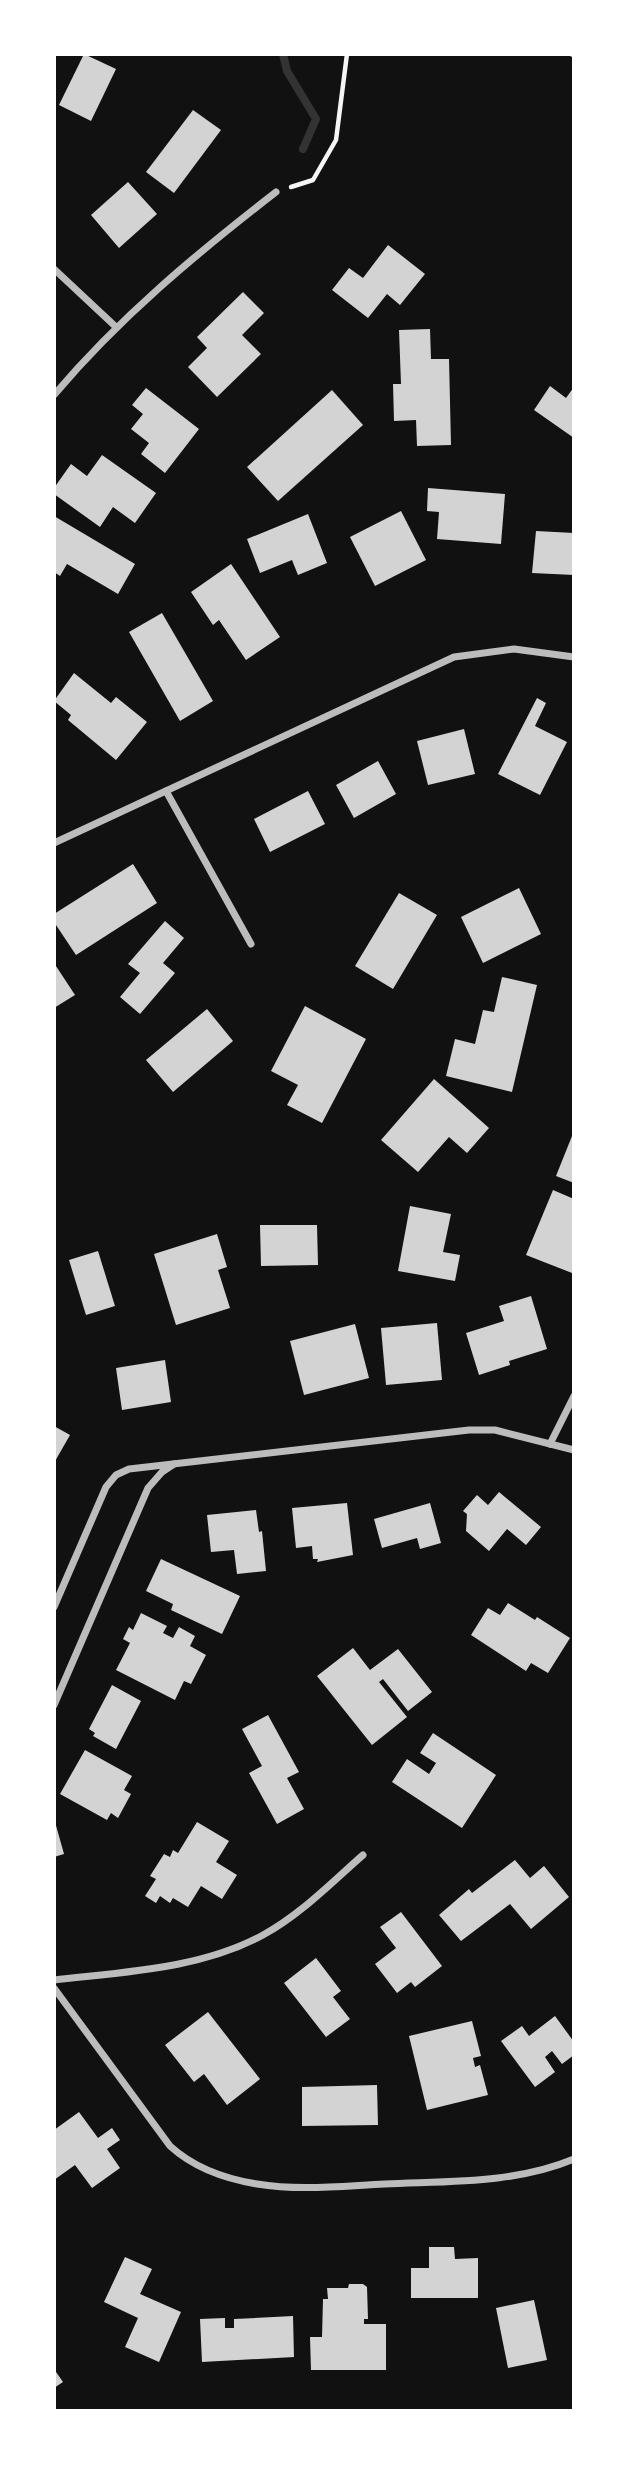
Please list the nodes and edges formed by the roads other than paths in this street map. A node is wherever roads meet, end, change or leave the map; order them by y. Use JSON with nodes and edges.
{"nodes":[{"id":1,"x":276,"y":191,"type":"road end"},
{"id":2,"x":54,"y":269,"type":"edge"},
{"id":3,"x":116,"y":327,"type":"junction"},
{"id":4,"x":54,"y":395,"type":"edge"},
{"id":5,"x":574,"y":657,"type":"edge"},
{"id":6,"x":166,"y":791,"type":"junction"},
{"id":7,"x":54,"y":843,"type":"edge"},
{"id":8,"x":251,"y":944,"type":"dead end"},
{"id":9,"x":574,"y":1396,"type":"edge"},
{"id":10,"x":550,"y":1444,"type":"junction"},
{"id":11,"x":574,"y":1450,"type":"edge"},
{"id":12,"x":177,"y":1462,"type":"junction"},
{"id":13,"x":54,"y":1607,"type":"edge"},
{"id":14,"x":54,"y":1705,"type":"edge"},
{"id":15,"x":363,"y":1854,"type":"dead end"},
{"id":16,"x":54,"y":1980,"type":"edge"},
{"id":17,"x":54,"y":1988,"type":"edge"},
{"id":18,"x":574,"y":2159,"type":"edge"}],
"edges":[{"from":1,"to":3,"type":"street"},
{"from":2,"to":3,"type":"street"},
{"from":3,"to":4,"type":"street"},
{"from":5,"to":6,"type":"street"},
{"from":6,"to":7,"type":"street"},
{"from":6,"to":8,"type":"street"},
{"from":9,"to":10,"type":"street"},
{"from":10,"to":11,"type":"street"},
{"from":10,"to":12,"type":"street"},
{"from":12,"to":13,"type":"street"},
{"from":12,"to":14,"type":"street"},
{"from":15,"to":16,"type":"street"},
{"from":17,"to":18,"type":"street"}]}
